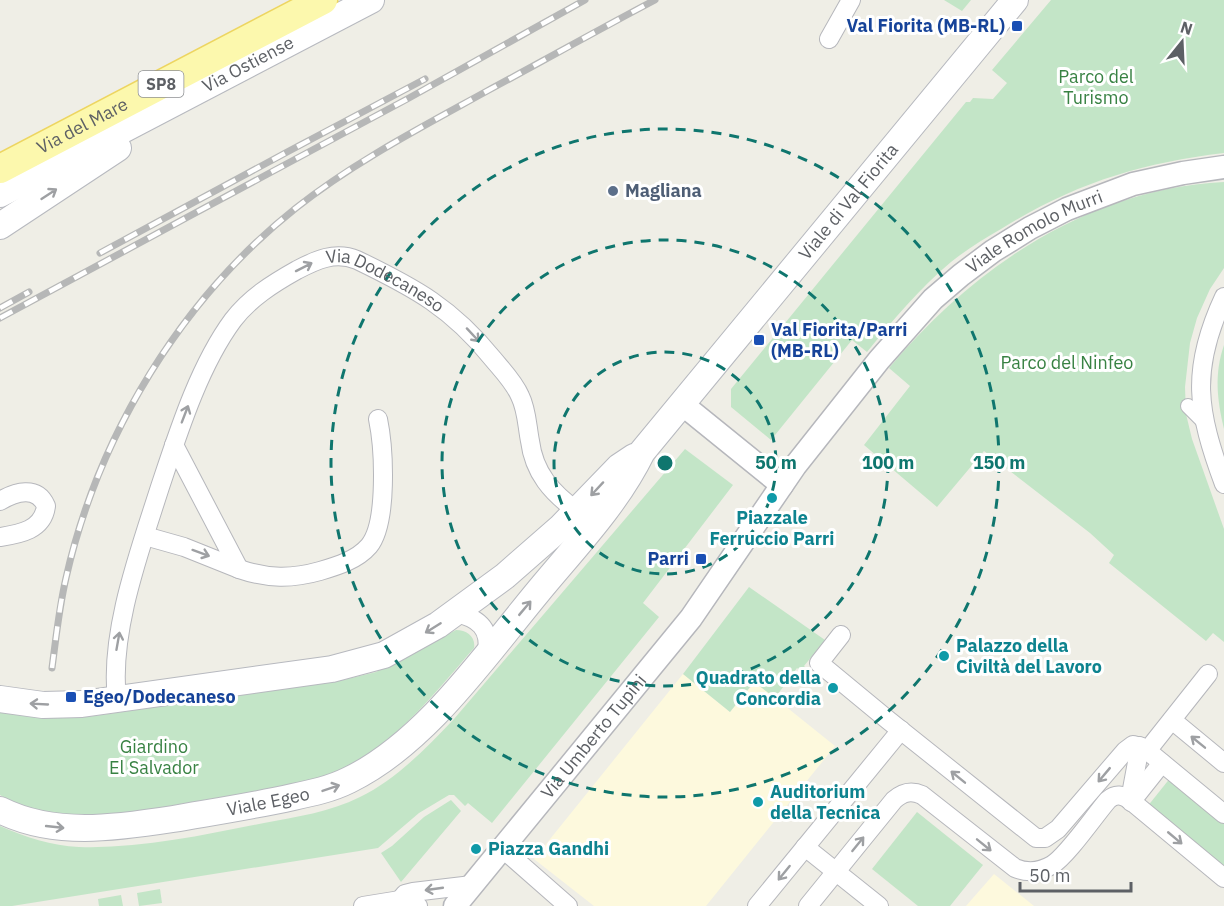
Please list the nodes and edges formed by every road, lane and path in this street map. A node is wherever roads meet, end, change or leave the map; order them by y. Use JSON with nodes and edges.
{"nodes":[{"id":1,"x":323,"y":0,"type":"edge"},
{"id":2,"x":371,"y":0,"type":"edge"},
{"id":3,"x":851,"y":0,"type":"edge"},
{"id":4,"x":1015,"y":0,"type":"edge"},
{"id":5,"x":829,"y":39,"type":"dead end"},
{"id":6,"x":171,"y":105,"type":"junction"},
{"id":7,"x":1224,"y":167,"type":"edge"},
{"id":8,"x":0,"y":169,"type":"edge"},
{"id":9,"x":0,"y":194,"type":"edge"},
{"id":10,"x":0,"y":226,"type":"edge"},
{"id":11,"x":1224,"y":297,"type":"edge"},
{"id":12,"x":682,"y":404,"type":"junction"},
{"id":13,"x":1188,"y":406,"type":"dead end"},
{"id":14,"x":378,"y":419,"type":"dead end"},
{"id":15,"x":1205,"y":423,"type":"junction"},
{"id":16,"x":174,"y":445,"type":"junction"},
{"id":17,"x":642,"y":452,"type":"junction"},
{"id":18,"x":1224,"y":484,"type":"edge"},
{"id":19,"x":782,"y":485,"type":"junction"},
{"id":20,"x":0,"y":501,"type":"edge"},
{"id":21,"x":577,"y":511,"type":"junction"},
{"id":22,"x":145,"y":536,"type":"junction"},
{"id":23,"x":0,"y":537,"type":"edge"},
{"id":24,"x":239,"y":568,"type":"junction"},
{"id":25,"x":456,"y":613,"type":"junction"},
{"id":26,"x":841,"y":635,"type":"dead end"},
{"id":27,"x":487,"y":653,"type":"junction"},
{"id":28,"x":1208,"y":674,"type":"dead end"},
{"id":29,"x":0,"y":699,"type":"edge"},
{"id":30,"x":117,"y":699,"type":"junction"},
{"id":31,"x":1172,"y":720,"type":"junction"},
{"id":32,"x":901,"y":730,"type":"junction"},
{"id":33,"x":1144,"y":748,"type":"junction"},
{"id":34,"x":1162,"y":763,"type":"junction"},
{"id":35,"x":1224,"y":763,"type":"edge"},
{"id":36,"x":1130,"y":801,"type":"junction"},
{"id":37,"x":0,"y":810,"type":"edge"},
{"id":38,"x":1224,"y":814,"type":"edge"},
{"id":39,"x":507,"y":844,"type":"junction"},
{"id":40,"x":806,"y":847,"type":"junction"},
{"id":41,"x":836,"y":871,"type":"junction"},
{"id":42,"x":1224,"y":878,"type":"edge"},
{"id":43,"x":472,"y":885,"type":"junction"},
{"id":44,"x":400,"y":900,"type":"junction"},
{"id":45,"x":363,"y":906,"type":"edge"},
{"id":46,"x":418,"y":906,"type":"edge"},
{"id":47,"x":454,"y":906,"type":"edge"},
{"id":48,"x":568,"y":906,"type":"edge"},
{"id":49,"x":757,"y":906,"type":"edge"},
{"id":50,"x":808,"y":906,"type":"edge"},
{"id":51,"x":879,"y":906,"type":"edge"}],
"edges":[{"from":1,"to":8,"type":"main road","name":"Via del Mare","number":"SP8"},
{"from":2,"to":6,"type":"main road","name":"Via Ostiense"},
{"from":3,"to":5,"type":"street"},
{"from":4,"to":12,"type":"main road","name":"Viale di Val Fiorita"},
{"from":6,"to":9,"type":"main road","name":"Via Ostiense"},
{"from":10,"to":6,"type":"main road","one_way":true},
{"from":7,"to":19,"type":"street","name":"Viale Romolo Murri"},
{"from":11,"to":15,"type":"street"},
{"from":12,"to":17,"type":"main road","name":"Viale Egeo"},
{"from":12,"to":19,"type":"street"},
{"from":13,"to":15,"type":"street"},
{"from":14,"to":24,"type":"street"},
{"from":15,"to":18,"type":"street"},
{"from":16,"to":21,"type":"street","name":"Via Dodecaneso","one_way":true},
{"from":16,"to":22,"type":"street","name":"Via Dodecaneso"},
{"from":16,"to":24,"type":"street"},
{"from":17,"to":21,"type":"main road","name":"Viale Egeo","one_way":true},
{"from":27,"to":17,"type":"main road","name":"Viale Egeo","one_way":true},
{"from":19,"to":39,"type":"street","name":"Via Umberto Tupini"},
{"from":20,"to":23,"type":"street"},
{"from":21,"to":25,"type":"main road","name":"Viale Egeo"},
{"from":22,"to":24,"type":"street","one_way":true},
{"from":30,"to":22,"type":"street","name":"Via Dodecaneso","one_way":true},
{"from":25,"to":27,"type":"street"},
{"from":25,"to":30,"type":"main road","name":"Viale Egeo","one_way":true},
{"from":26,"to":32,"type":"street"},
{"from":37,"to":27,"type":"main road","name":"Viale Egeo","one_way":true},
{"from":28,"to":31,"type":"street"},
{"from":30,"to":29,"type":"main road","name":"Viale Egeo","one_way":true},
{"from":31,"to":33,"type":"street"},
{"from":35,"to":31,"type":"street","one_way":true},
{"from":33,"to":32,"type":"street","one_way":true},
{"from":32,"to":40,"type":"street"},
{"from":33,"to":34,"type":"street"},
{"from":33,"to":36,"type":"street"},
{"from":34,"to":36,"type":"street"},
{"from":34,"to":38,"type":"street"},
{"from":41,"to":36,"type":"street","one_way":true},
{"from":36,"to":42,"type":"street","one_way":true},
{"from":39,"to":43,"type":"street"},
{"from":39,"to":48,"type":"street"},
{"from":40,"to":41,"type":"street"},
{"from":40,"to":49,"type":"street","one_way":true},
{"from":41,"to":50,"type":"street"},
{"from":41,"to":51,"type":"street"},
{"from":43,"to":44,"type":"street","one_way":true},
{"from":43,"to":47,"type":"street"},
{"from":44,"to":45,"type":"street"},
{"from":44,"to":46,"type":"street"}]}
